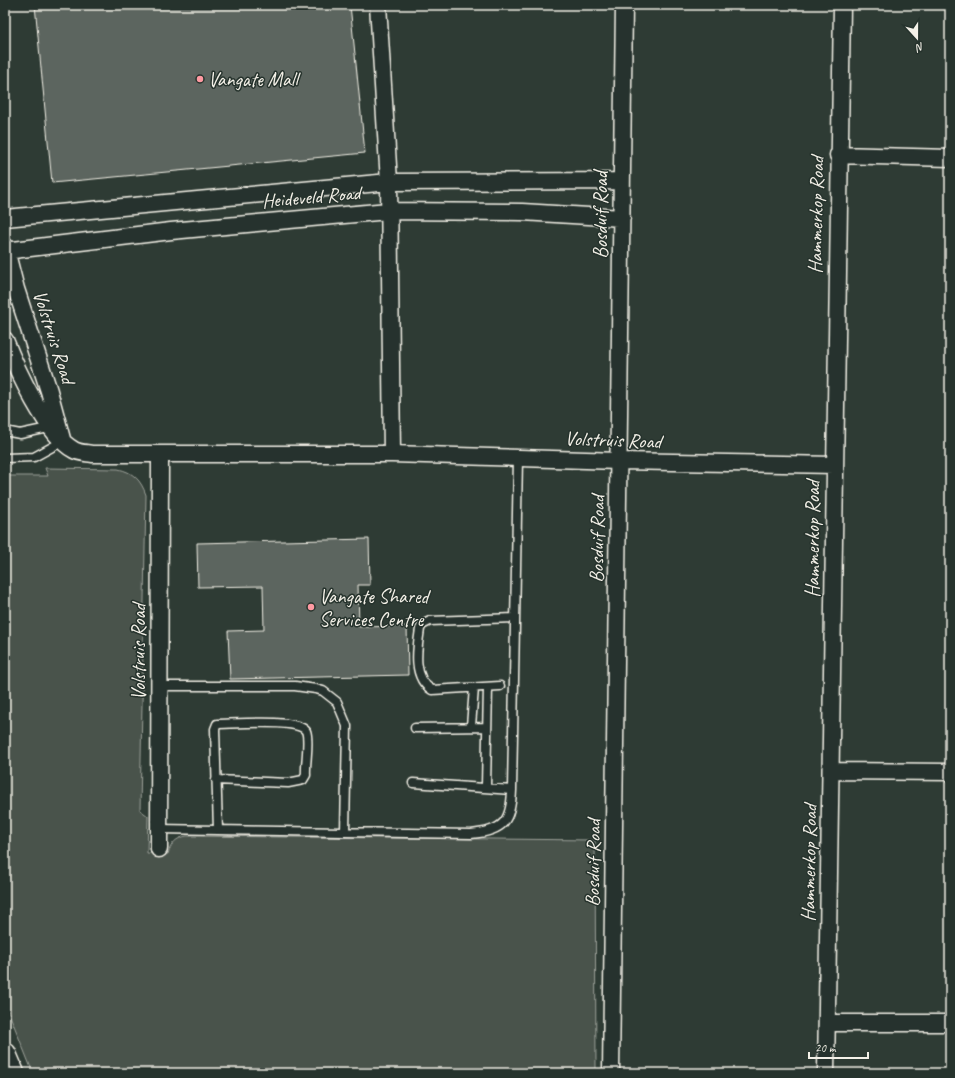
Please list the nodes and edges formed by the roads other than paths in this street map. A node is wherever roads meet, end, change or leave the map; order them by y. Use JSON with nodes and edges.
{"nodes":[{"id":1,"x":378,"y":5,"type":"edge"},
{"id":2,"x":624,"y":5,"type":"edge"},
{"id":3,"x":842,"y":5,"type":"edge"},
{"id":4,"x":838,"y":155,"type":"junction"},
{"id":5,"x":950,"y":158,"type":"edge"},
{"id":6,"x":622,"y":181,"type":"junction"},
{"id":7,"x":389,"y":182,"type":"junction"},
{"id":8,"x":388,"y":211,"type":"junction"},
{"id":9,"x":5,"y":218,"type":"edge"},
{"id":10,"x":622,"y":218,"type":"junction"},
{"id":11,"x":5,"y":249,"type":"edge"},
{"id":12,"x":5,"y":340,"type":"edge"},
{"id":13,"x":55,"y":426,"type":"junction"},
{"id":14,"x":5,"y":431,"type":"edge"},
{"id":15,"x":63,"y":441,"type":"junction"},
{"id":16,"x":160,"y":454,"type":"junction"},
{"id":17,"x":392,"y":454,"type":"junction"},
{"id":18,"x":5,"y":458,"type":"edge"},
{"id":19,"x":518,"y":458,"type":"junction"},
{"id":20,"x":619,"y":461,"type":"junction"},
{"id":21,"x":834,"y":466,"type":"junction"},
{"id":22,"x":515,"y":618,"type":"junction"},
{"id":23,"x":159,"y":686,"type":"junction"},
{"id":24,"x":500,"y":686,"type":"dead end"},
{"id":25,"x":488,"y":687,"type":"junction"},
{"id":26,"x":474,"y":688,"type":"junction"},
{"id":27,"x":471,"y":726,"type":"junction"},
{"id":28,"x":487,"y":726,"type":"junction"},
{"id":29,"x":415,"y":728,"type":"dead end"},
{"id":30,"x":832,"y":771,"type":"junction"},
{"id":31,"x":950,"y":772,"type":"edge"},
{"id":32,"x":216,"y":780,"type":"junction"},
{"id":33,"x":414,"y":783,"type":"dead end"},
{"id":34,"x":486,"y":786,"type":"junction"},
{"id":35,"x":512,"y":790,"type":"junction"},
{"id":36,"x":159,"y":829,"type":"junction"},
{"id":37,"x":218,"y":830,"type":"junction"},
{"id":38,"x":345,"y":832,"type":"junction"},
{"id":39,"x":159,"y":849,"type":"dead end"},
{"id":40,"x":827,"y":1023,"type":"junction"},
{"id":41,"x":950,"y":1023,"type":"edge"},
{"id":42,"x":5,"y":1054,"type":"edge"},
{"id":43,"x":13,"y":1073,"type":"edge"},
{"id":44,"x":611,"y":1073,"type":"edge"},
{"id":45,"x":826,"y":1073,"type":"edge"}],
"edges":[{"from":1,"to":7,"type":"street"},
{"from":2,"to":6,"type":"street","name":"Bosduif Road"},
{"from":3,"to":4,"type":"street","name":"Hammerkop Road"},
{"from":4,"to":5,"type":"street"},
{"from":4,"to":21,"type":"street","name":"Hammerkop Road"},
{"from":6,"to":7,"type":"street","name":"Heideveld Road"},
{"from":6,"to":10,"type":"street","name":"Bosduif Road"},
{"from":7,"to":8,"type":"street"},
{"from":7,"to":9,"type":"street","name":"Heideveld Road"},
{"from":8,"to":10,"type":"street","name":"Heideveld Road"},
{"from":8,"to":11,"type":"street","name":"Heideveld Road"},
{"from":8,"to":17,"type":"street"},
{"from":10,"to":20,"type":"street","name":"Bosduif Road"},
{"from":11,"to":13,"type":"street","name":"Volstruis Road"},
{"from":12,"to":13,"type":"street","name":"Volstruis Road"},
{"from":13,"to":14,"type":"lane"},
{"from":13,"to":15,"type":"street","name":"Volstruis Road"},
{"from":15,"to":16,"type":"street","name":"Volstruis Road"},
{"from":15,"to":18,"type":"lane"},
{"from":16,"to":17,"type":"street","name":"Volstruis Road"},
{"from":16,"to":23,"type":"street","name":"Volstruis Road"},
{"from":17,"to":19,"type":"street","name":"Volstruis Road"},
{"from":19,"to":20,"type":"street","name":"Volstruis Road"},
{"from":19,"to":22,"type":"lane"},
{"from":20,"to":21,"type":"street","name":"Volstruis Road"},
{"from":20,"to":44,"type":"street","name":"Bosduif Road"},
{"from":21,"to":30,"type":"street","name":"Hammerkop Road"},
{"from":22,"to":26,"type":"lane"},
{"from":22,"to":35,"type":"lane"},
{"from":23,"to":36,"type":"street","name":"Volstruis Road"},
{"from":23,"to":38,"type":"lane"},
{"from":24,"to":25,"type":"lane"},
{"from":25,"to":26,"type":"lane"},
{"from":25,"to":28,"type":"lane"},
{"from":26,"to":27,"type":"lane"},
{"from":27,"to":28,"type":"lane"},
{"from":27,"to":29,"type":"lane"},
{"from":28,"to":34,"type":"lane"},
{"from":30,"to":31,"type":"street"},
{"from":30,"to":40,"type":"street","name":"Hammerkop Road"},
{"from":32,"to":32,"type":"lane"},
{"from":32,"to":37,"type":"lane"},
{"from":33,"to":34,"type":"lane"},
{"from":34,"to":35,"type":"lane"},
{"from":35,"to":38,"type":"lane"},
{"from":36,"to":37,"type":"lane"},
{"from":36,"to":39,"type":"street","name":"Volstruis Road"},
{"from":37,"to":38,"type":"lane"},
{"from":40,"to":41,"type":"street"},
{"from":40,"to":45,"type":"street","name":"Hammerkop Road"},
{"from":42,"to":43,"type":"highway"}]}
